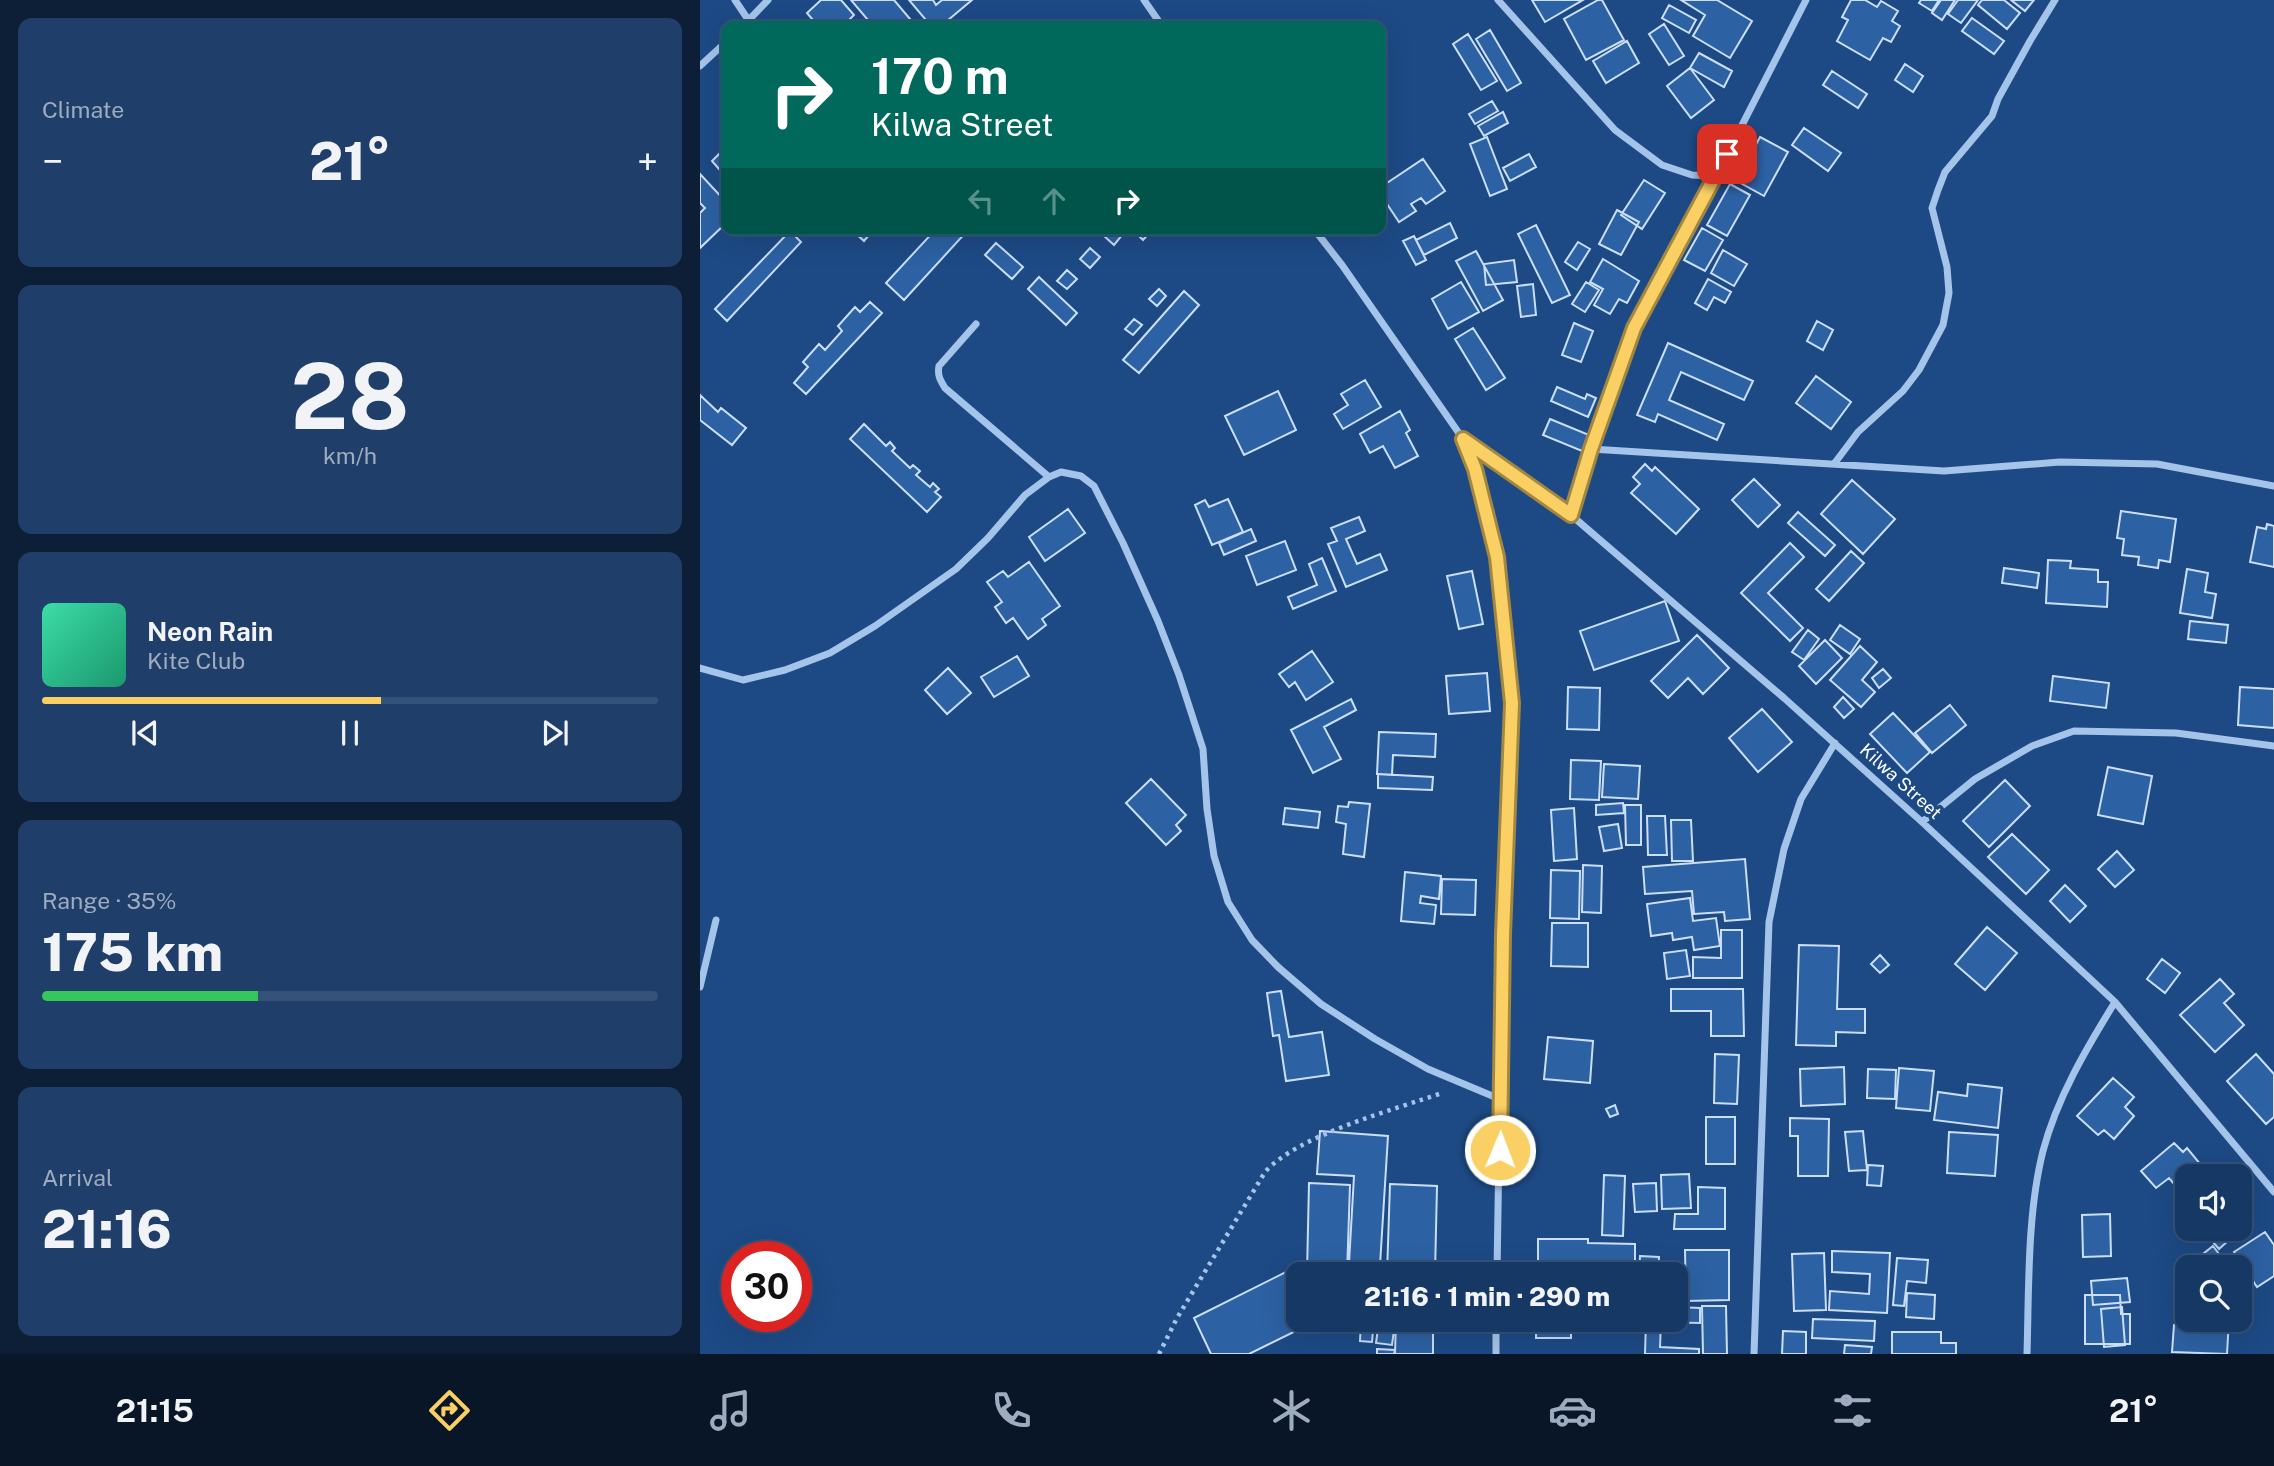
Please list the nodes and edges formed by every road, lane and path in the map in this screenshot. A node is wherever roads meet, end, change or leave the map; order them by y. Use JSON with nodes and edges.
{"nodes":[{"id":1,"x":735,"y":0,"type":"edge"},
{"id":2,"x":768,"y":0,"type":"edge"},
{"id":3,"x":1144,"y":0,"type":"edge"},
{"id":4,"x":1498,"y":0,"type":"edge"},
{"id":5,"x":1806,"y":0,"type":"edge"},
{"id":6,"x":2055,"y":0,"type":"edge"},
{"id":7,"x":745,"y":21,"type":"edge"},
{"id":8,"x":749,"y":21,"type":"edge"},
{"id":9,"x":1159,"y":21,"type":"edge"},
{"id":10,"x":721,"y":46,"type":"edge"},
{"id":11,"x":700,"y":65,"type":"edge"},
{"id":12,"x":1716,"y":176,"type":"junction"},
{"id":13,"x":1319,"y":235,"type":"edge"},
{"id":14,"x":976,"y":324,"type":"dead end"},
{"id":15,"x":1463,"y":439,"type":"junction"},
{"id":16,"x":1591,"y":449,"type":"junction"},
{"id":17,"x":1834,"y":464,"type":"junction"},
{"id":18,"x":1049,"y":477,"type":"junction"},
{"id":19,"x":2274,"y":486,"type":"edge"},
{"id":20,"x":1571,"y":515,"type":"junction"},
{"id":21,"x":700,"y":668,"type":"edge"},
{"id":22,"x":1835,"y":743,"type":"junction"},
{"id":23,"x":2274,"y":746,"type":"edge"},
{"id":24,"x":1922,"y":822,"type":"junction"},
{"id":25,"x":716,"y":920,"type":"dead end"},
{"id":26,"x":700,"y":987,"type":"edge"},
{"id":27,"x":2115,"y":1002,"type":"junction"},
{"id":28,"x":1466,"y":1085,"type":"junction"},
{"id":29,"x":1502,"y":1100,"type":"junction"},
{"id":30,"x":2274,"y":1192,"type":"edge"},
{"id":31,"x":1497,"y":1262,"type":"edge"},
{"id":32,"x":1496,"y":1332,"type":"edge"},
{"id":33,"x":1159,"y":1354,"type":"edge"},
{"id":34,"x":1496,"y":1354,"type":"edge"},
{"id":35,"x":1754,"y":1354,"type":"edge"},
{"id":36,"x":2027,"y":1354,"type":"edge"}],
"edges":[{"from":1,"to":7,"type":"street"},
{"from":2,"to":8,"type":"street"},
{"from":3,"to":9,"type":"street"},
{"from":4,"to":12,"type":"street"},
{"from":5,"to":12,"type":"street"},
{"from":6,"to":17,"type":"street"},
{"from":10,"to":11,"type":"street"},
{"from":12,"to":16,"type":"street"},
{"from":13,"to":15,"type":"street"},
{"from":14,"to":18,"type":"street"},
{"from":15,"to":20,"type":"street","name":"Kilwa Street"},
{"from":15,"to":29,"type":"street"},
{"from":16,"to":17,"type":"street"},
{"from":16,"to":20,"type":"street"},
{"from":17,"to":19,"type":"street"},
{"from":18,"to":21,"type":"street"},
{"from":18,"to":28,"type":"street"},
{"from":20,"to":22,"type":"street","name":"Kilwa Street"},
{"from":22,"to":24,"type":"street","name":"Kilwa Street"},
{"from":22,"to":35,"type":"street"},
{"from":23,"to":24,"type":"street"},
{"from":24,"to":27,"type":"street","name":"Kilwa Street"},
{"from":25,"to":26,"type":"street"},
{"from":27,"to":30,"type":"street","name":"Kilwa Street"},
{"from":27,"to":36,"type":"street"},
{"from":28,"to":29,"type":"street"},
{"from":28,"to":33,"type":"path"},
{"from":29,"to":31,"type":"street"},
{"from":32,"to":34,"type":"street"}]}
